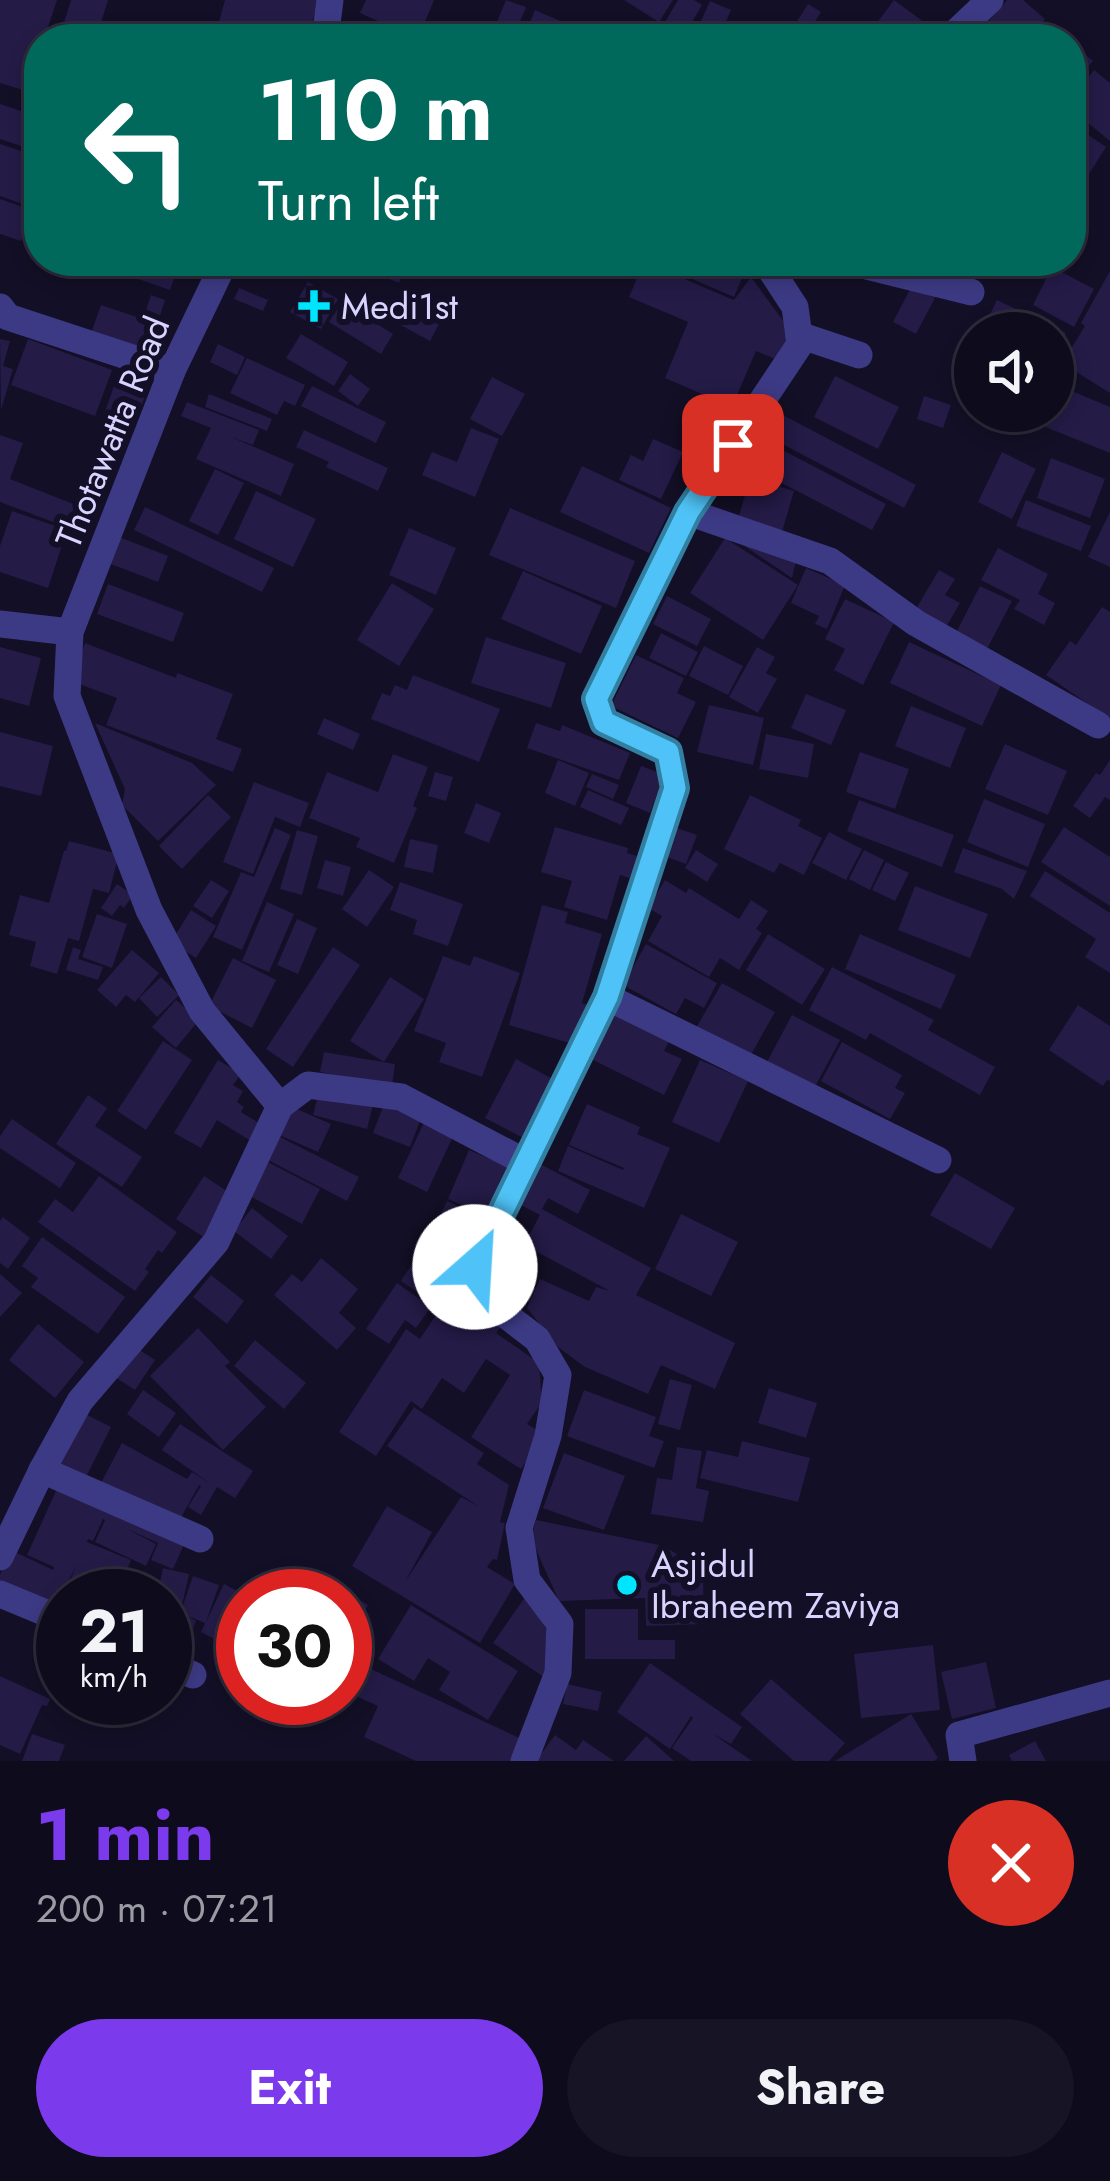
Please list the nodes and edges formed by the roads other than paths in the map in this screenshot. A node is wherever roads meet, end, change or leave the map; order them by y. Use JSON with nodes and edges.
{"nodes":[{"id":1,"x":990,"y":0,"type":"edge"},
{"id":2,"x":965,"y":24,"type":"edge"},
{"id":3,"x":218,"y":276,"type":"edge"},
{"id":4,"x":775,"y":276,"type":"edge"},
{"id":5,"x":906,"y":276,"type":"edge"},
{"id":6,"x":971,"y":292,"type":"dead end"},
{"id":7,"x":0,"y":307,"type":"edge"},
{"id":8,"x":799,"y":335,"type":"junction"},
{"id":9,"x":859,"y":355,"type":"dead end"},
{"id":10,"x":172,"y":371,"type":"junction"},
{"id":11,"x":688,"y":512,"type":"junction"},
{"id":12,"x":0,"y":624,"type":"edge"},
{"id":13,"x":70,"y":632,"type":"junction"},
{"id":14,"x":1098,"y":725,"type":"dead end"},
{"id":15,"x":607,"y":997,"type":"junction"},
{"id":16,"x":280,"y":1106,"type":"junction"},
{"id":17,"x":938,"y":1160,"type":"dead end"},
{"id":18,"x":526,"y":1162,"type":"junction"},
{"id":19,"x":42,"y":1470,"type":"junction"},
{"id":20,"x":200,"y":1539,"type":"dead end"},
{"id":21,"x":0,"y":1558,"type":"edge"},
{"id":22,"x":0,"y":1594,"type":"edge"},
{"id":23,"x":36,"y":1609,"type":"edge"},
{"id":24,"x":1110,"y":1693,"type":"edge"},
{"id":25,"x":524,"y":1761,"type":"edge"},
{"id":26,"x":963,"y":1761,"type":"edge"}],
"edges":[{"from":1,"to":2,"type":"street"},
{"from":3,"to":10,"type":"street","name":"Thotawatta Road"},
{"from":4,"to":8,"type":"street"},
{"from":5,"to":6,"type":"street"},
{"from":7,"to":10,"type":"street"},
{"from":8,"to":9,"type":"street"},
{"from":8,"to":11,"type":"street"},
{"from":10,"to":13,"type":"street","name":"Thotawatta Road"},
{"from":11,"to":14,"type":"street"},
{"from":11,"to":15,"type":"street"},
{"from":12,"to":13,"type":"street"},
{"from":13,"to":16,"type":"street","name":"Thotawatta Road"},
{"from":15,"to":17,"type":"street"},
{"from":15,"to":18,"type":"street"},
{"from":16,"to":18,"type":"street"},
{"from":16,"to":19,"type":"street"},
{"from":18,"to":25,"type":"street"},
{"from":19,"to":20,"type":"street"},
{"from":19,"to":21,"type":"street"},
{"from":22,"to":23,"type":"street"},
{"from":24,"to":26,"type":"street"}]}
